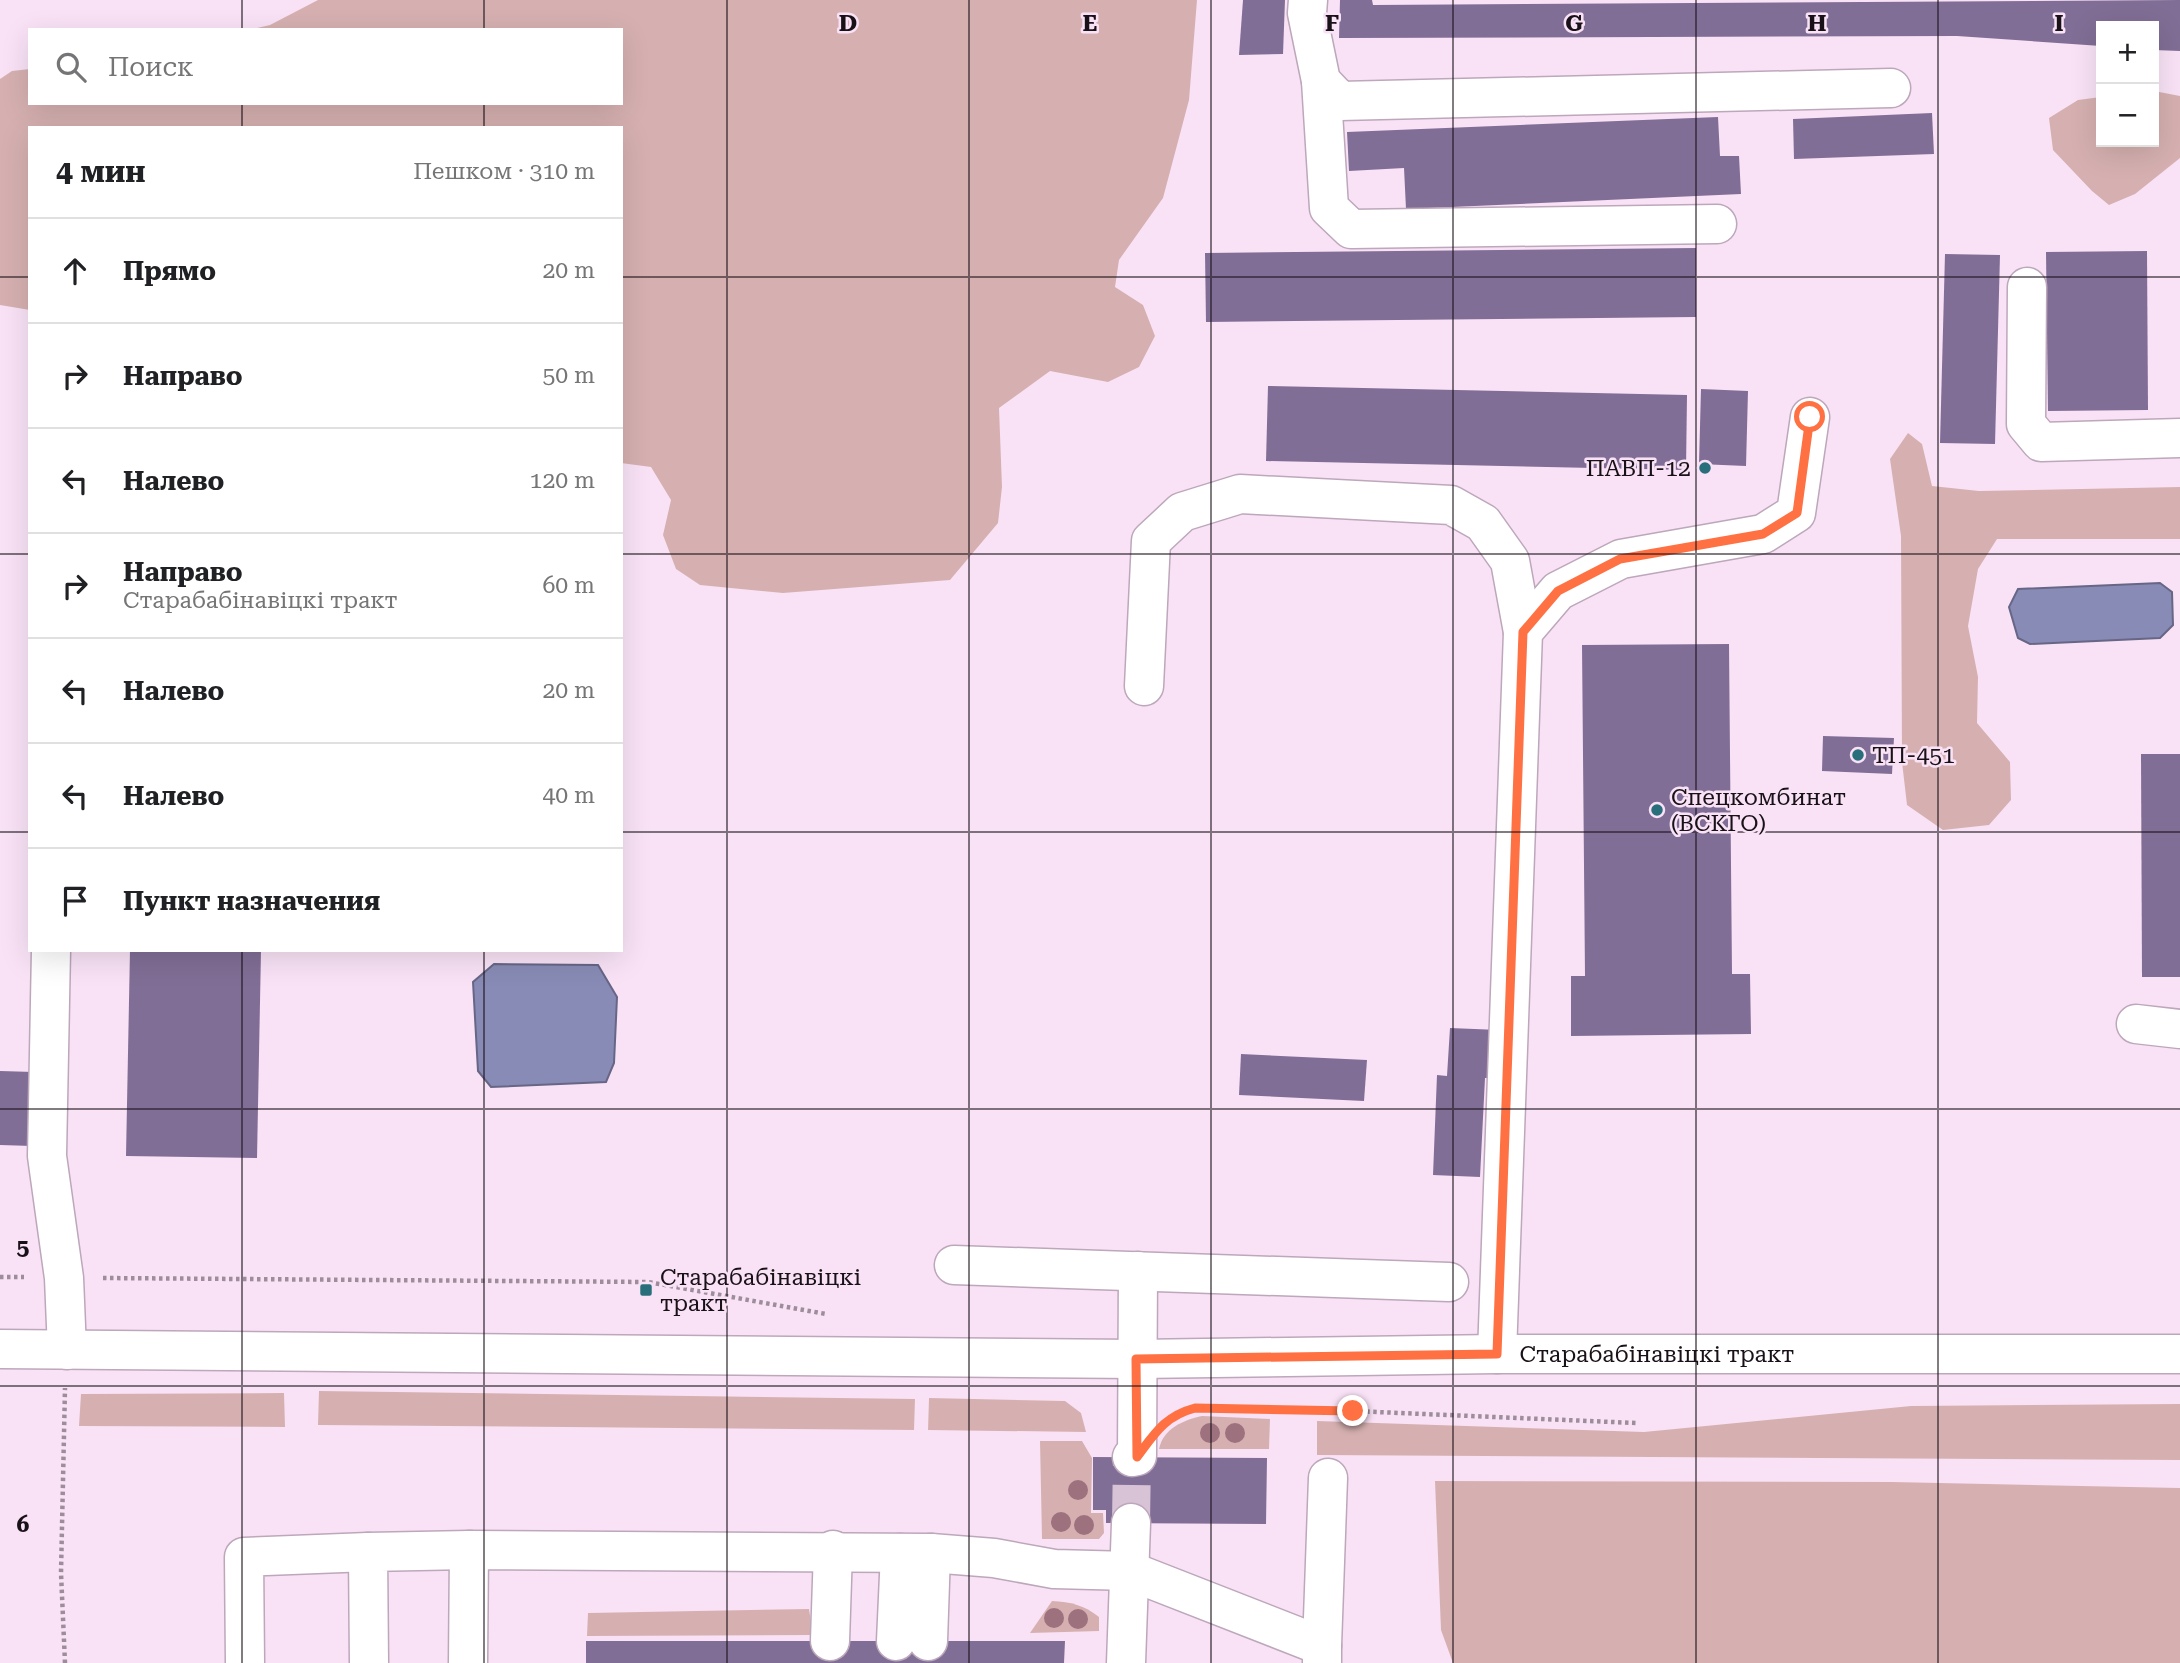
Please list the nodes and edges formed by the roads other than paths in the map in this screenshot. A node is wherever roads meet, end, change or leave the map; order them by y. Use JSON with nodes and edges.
{"nodes":[{"id":1,"x":1308,"y":0,"type":"edge"},
{"id":2,"x":1321,"y":81,"type":"junction"},
{"id":3,"x":1891,"y":88,"type":"dead end"},
{"id":4,"x":1717,"y":224,"type":"dead end"},
{"id":5,"x":2027,"y":287,"type":"dead end"},
{"id":6,"x":1810,"y":417,"type":"dead end"},
{"id":7,"x":2180,"y":438,"type":"edge"},
{"id":8,"x":1523,"y":632,"type":"junction"},
{"id":9,"x":1144,"y":686,"type":"dead end"},
{"id":10,"x":51,"y":952,"type":"edge"},
{"id":11,"x":2136,"y":1024,"type":"dead end"},
{"id":12,"x":2180,"y":1029,"type":"edge"},
{"id":13,"x":954,"y":1265,"type":"dead end"},
{"id":14,"x":1138,"y":1271,"type":"junction"},
{"id":15,"x":1449,"y":1282,"type":"dead end"},
{"id":16,"x":0,"y":1349,"type":"edge"},
{"id":17,"x":67,"y":1350,"type":"junction"},
{"id":18,"x":1497,"y":1354,"type":"junction"},
{"id":19,"x":2180,"y":1354,"type":"edge"},
{"id":20,"x":1136,"y":1359,"type":"junction"},
{"id":21,"x":1134,"y":1457,"type":"tunnel mouth"},
{"id":22,"x":1328,"y":1478,"type":"dead end"},
{"id":23,"x":1131,"y":1523,"type":"tunnel mouth"},
{"id":24,"x":469,"y":1550,"type":"junction"},
{"id":25,"x":834,"y":1550,"type":"junction"},
{"id":26,"x":368,"y":1552,"type":"junction"},
{"id":27,"x":916,"y":1553,"type":"junction"},
{"id":28,"x":1130,"y":1571,"type":"junction"},
{"id":29,"x":830,"y":1641,"type":"dead end"},
{"id":30,"x":912,"y":1641,"type":"dead end"},
{"id":31,"x":1322,"y":1654,"type":"edge"},
{"id":32,"x":246,"y":1663,"type":"edge"},
{"id":33,"x":369,"y":1663,"type":"edge"},
{"id":34,"x":468,"y":1663,"type":"edge"},
{"id":35,"x":1126,"y":1663,"type":"edge"}],
"edges":[{"from":1,"to":2,"type":"street"},
{"from":2,"to":3,"type":"street"},
{"from":2,"to":4,"type":"street"},
{"from":5,"to":7,"type":"street"},
{"from":6,"to":8,"type":"street"},
{"from":8,"to":9,"type":"street"},
{"from":8,"to":18,"type":"street"},
{"from":10,"to":17,"type":"street"},
{"from":11,"to":12,"type":"street"},
{"from":13,"to":14,"type":"street"},
{"from":14,"to":15,"type":"street"},
{"from":14,"to":20,"type":"street"},
{"from":16,"to":17,"type":"street","name":"Старабабінавіцкі тракт"},
{"from":17,"to":20,"type":"street","name":"Старабабінавіцкі тракт"},
{"from":18,"to":19,"type":"street","name":"Старабабінавіцкі тракт"},
{"from":18,"to":20,"type":"street","name":"Старабабінавіцкі тракт"},
{"from":20,"to":21,"type":"street"},
{"from":22,"to":31,"type":"street"},
{"from":23,"to":28,"type":"street"},
{"from":24,"to":25,"type":"street"},
{"from":24,"to":26,"type":"street"},
{"from":24,"to":34,"type":"street"},
{"from":25,"to":27,"type":"street"},
{"from":25,"to":29,"type":"street"},
{"from":26,"to":32,"type":"street"},
{"from":26,"to":33,"type":"street"},
{"from":27,"to":28,"type":"street"},
{"from":27,"to":30,"type":"street"},
{"from":28,"to":31,"type":"street"},
{"from":28,"to":35,"type":"street"}]}
